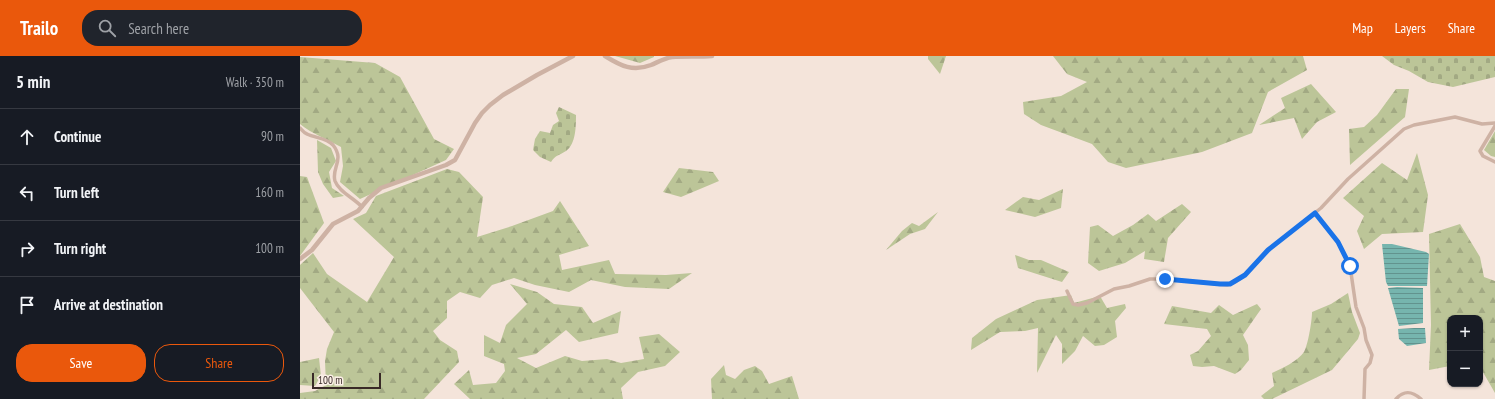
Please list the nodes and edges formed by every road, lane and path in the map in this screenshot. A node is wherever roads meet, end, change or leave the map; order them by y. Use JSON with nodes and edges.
{"nodes":[{"id":1,"x":573,"y":56,"type":"edge"},
{"id":2,"x":605,"y":56,"type":"edge"},
{"id":3,"x":712,"y":56,"type":"edge"},
{"id":4,"x":1495,"y":123,"type":"edge"},
{"id":5,"x":1495,"y":126,"type":"edge"},
{"id":6,"x":300,"y":128,"type":"edge"},
{"id":7,"x":1495,"y":162,"type":"edge"},
{"id":8,"x":362,"y":207,"type":"junction"},
{"id":9,"x":1315,"y":213,"type":"junction"},
{"id":10,"x":300,"y":259,"type":"edge"},
{"id":11,"x":1067,"y":291,"type":"dead end"},
{"id":12,"x":1364,"y":399,"type":"edge"},
{"id":13,"x":1396,"y":399,"type":"edge"},
{"id":14,"x":1421,"y":399,"type":"edge"}],
"edges":[{"from":1,"to":8,"type":"street"},
{"from":2,"to":3,"type":"street"},
{"from":4,"to":9,"type":"street"},
{"from":5,"to":7,"type":"street"},
{"from":6,"to":8,"type":"street"},
{"from":8,"to":10,"type":"street"},
{"from":9,"to":11,"type":"street"},
{"from":9,"to":12,"type":"street"},
{"from":13,"to":14,"type":"street"}]}
